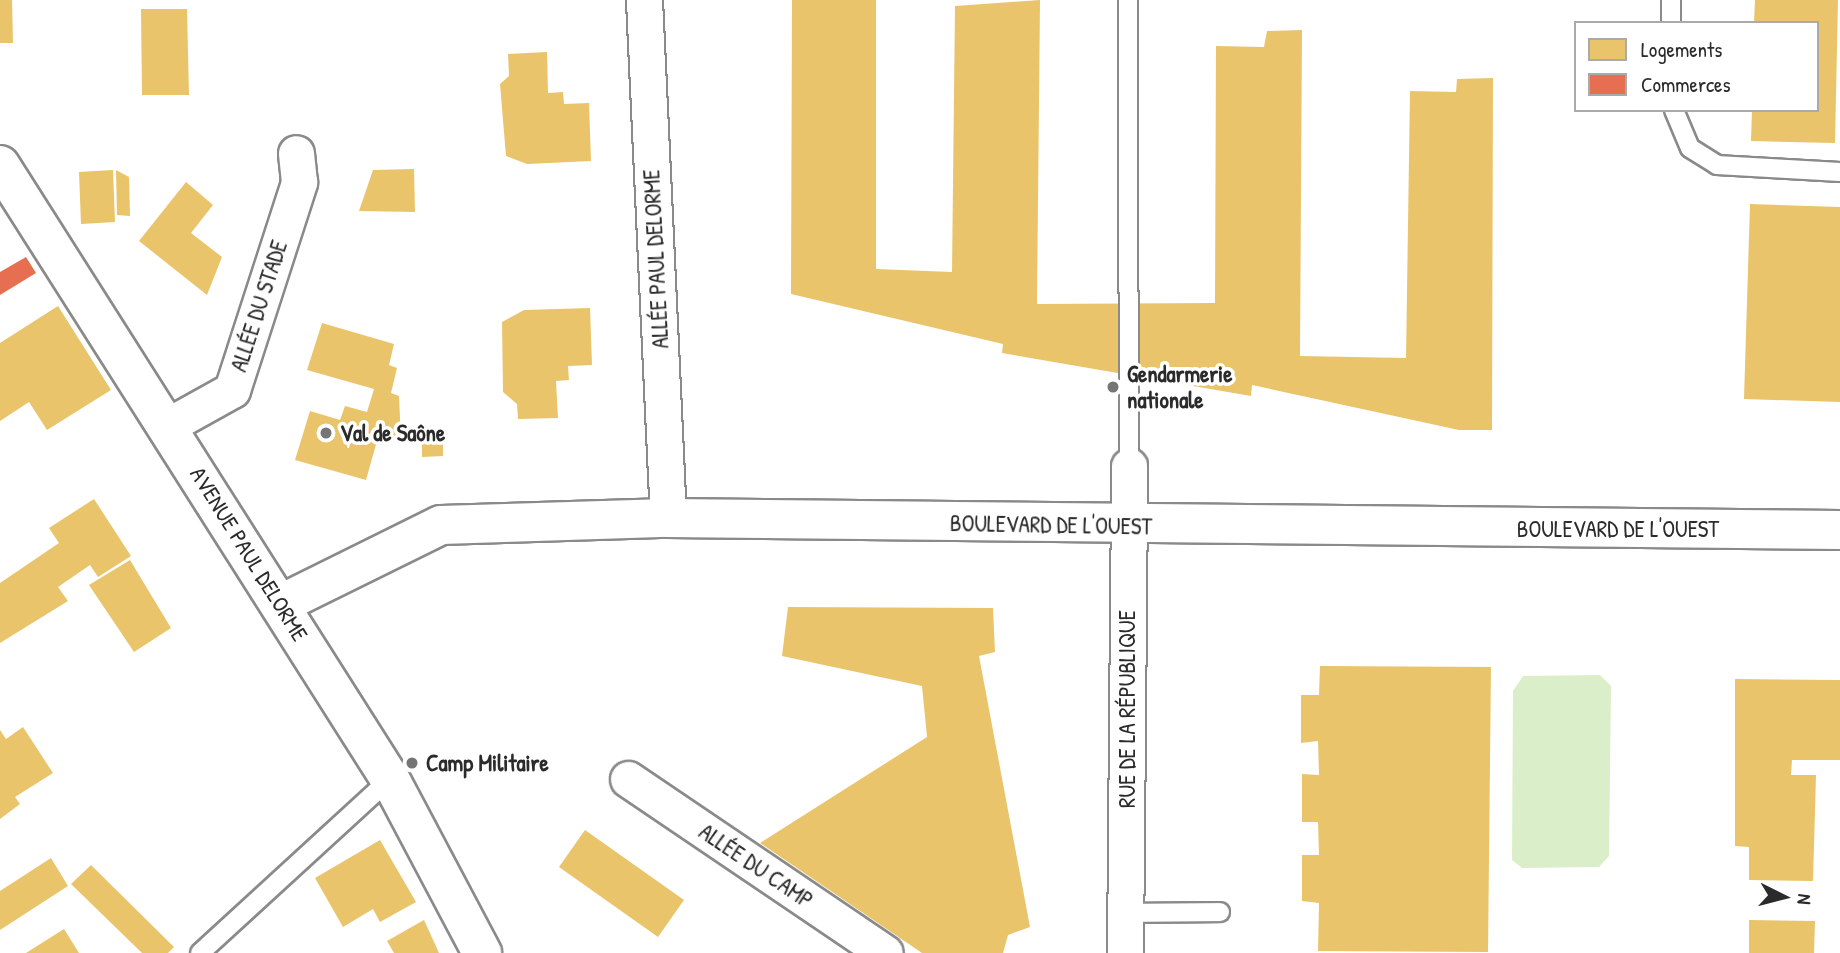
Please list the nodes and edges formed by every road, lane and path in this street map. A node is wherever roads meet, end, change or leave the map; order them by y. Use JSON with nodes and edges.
{"nodes":[{"id":1,"x":644,"y":0,"type":"edge"},
{"id":2,"x":1128,"y":0,"type":"edge"},
{"id":3,"x":1671,"y":0,"type":"edge"},
{"id":4,"x":1671,"y":21,"type":"edge"},
{"id":5,"x":1675,"y":112,"type":"edge"},
{"id":6,"x":296,"y":153,"type":"dead end"},
{"id":7,"x":0,"y":165,"type":"edge"},
{"id":8,"x":1840,"y":172,"type":"edge"},
{"id":9,"x":169,"y":425,"type":"junction"},
{"id":10,"x":1129,"y":466,"type":"joint"},
{"id":11,"x":668,"y":518,"type":"junction"},
{"id":12,"x":1129,"y":527,"type":"junction"},
{"id":13,"x":1840,"y":530,"type":"edge"},
{"id":14,"x":281,"y":604,"type":"junction"},
{"id":15,"x":390,"y":779,"type":"junction"},
{"id":16,"x":628,"y":779,"type":"dead end"},
{"id":17,"x":1220,"y":912,"type":"dead end"},
{"id":18,"x":1126,"y":913,"type":"junction"},
{"id":19,"x":200,"y":953,"type":"edge"},
{"id":20,"x":482,"y":953,"type":"edge"},
{"id":21,"x":885,"y":953,"type":"edge"},
{"id":22,"x":1125,"y":953,"type":"edge"}],
"edges":[{"from":1,"to":11,"type":"street","name":"ALLÉE PAUL DELORME"},
{"from":2,"to":10,"type":"lane"},
{"from":3,"to":4,"type":"lane"},
{"from":5,"to":8,"type":"lane"},
{"from":6,"to":9,"type":"street","name":"ALLÉE DU STADE"},
{"from":7,"to":9,"type":"street","name":"AVENUE PAUL DELORME"},
{"from":9,"to":14,"type":"street","name":"AVENUE PAUL DELORME"},
{"from":10,"to":12,"type":"street","name":"RUE DE LA RÉPUBLIQUE"},
{"from":11,"to":12,"type":"street","name":"BOULEVARD DE L'OUEST"},
{"from":11,"to":14,"type":"street","name":"BOULEVARD DE L'OUEST"},
{"from":12,"to":13,"type":"street","name":"BOULEVARD DE L'OUEST"},
{"from":12,"to":18,"type":"street","name":"RUE DE LA RÉPUBLIQUE"},
{"from":14,"to":15,"type":"street","name":"AVENUE PAUL DELORME"},
{"from":15,"to":19,"type":"lane"},
{"from":15,"to":20,"type":"street","name":"AVENUE PAUL DELORME"},
{"from":16,"to":21,"type":"street","name":"ALLÉE DU CAMP"},
{"from":17,"to":18,"type":"lane"},
{"from":18,"to":22,"type":"street","name":"RUE DE LA RÉPUBLIQUE"}]}
